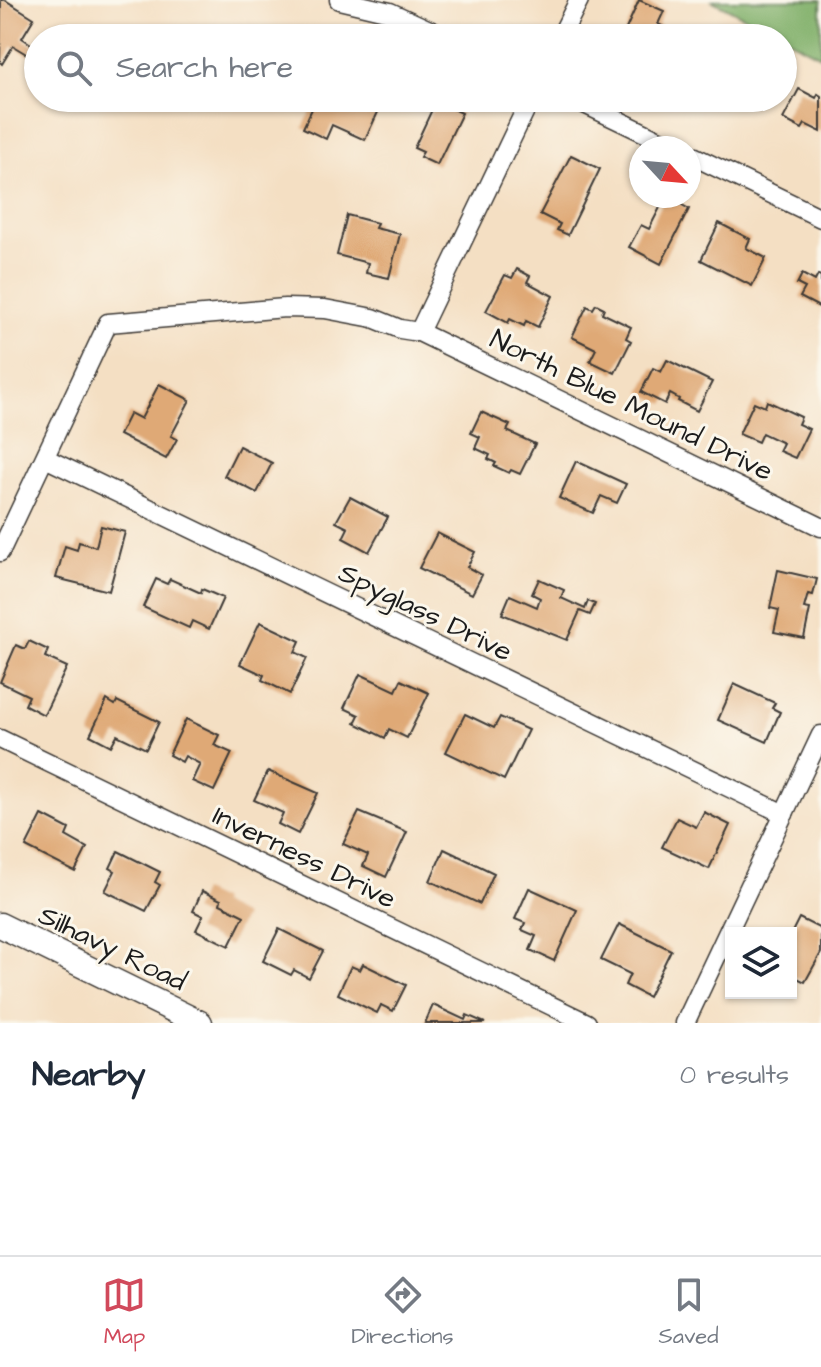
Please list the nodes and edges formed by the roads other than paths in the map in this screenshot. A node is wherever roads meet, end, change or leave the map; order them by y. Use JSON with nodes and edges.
{"nodes":[{"id":1,"x":339,"y":0,"type":"edge"},
{"id":2,"x":579,"y":0,"type":"edge"},
{"id":3,"x":416,"y":24,"type":"edge"},
{"id":4,"x":567,"y":24,"type":"edge"},
{"id":5,"x":524,"y":112,"type":"edge"},
{"id":6,"x":601,"y":112,"type":"edge"},
{"id":7,"x":651,"y":136,"type":"edge"},
{"id":8,"x":701,"y":160,"type":"edge"},
{"id":9,"x":821,"y":218,"type":"edge"},
{"id":10,"x":419,"y":332,"type":"junction"},
{"id":11,"x":45,"y":458,"type":"junction"},
{"id":12,"x":821,"y":527,"type":"edge"},
{"id":13,"x":0,"y":552,"type":"edge"},
{"id":14,"x":821,"y":735,"type":"edge"},
{"id":15,"x":0,"y":739,"type":"edge"},
{"id":16,"x":784,"y":814,"type":"junction"},
{"id":17,"x":0,"y":925,"type":"edge"},
{"id":18,"x":200,"y":1023,"type":"edge"},
{"id":19,"x":587,"y":1023,"type":"edge"},
{"id":20,"x":685,"y":1023,"type":"edge"}],
"edges":[{"from":1,"to":3,"type":"street"},
{"from":2,"to":4,"type":"street"},
{"from":5,"to":10,"type":"street"},
{"from":6,"to":7,"type":"street"},
{"from":8,"to":9,"type":"street"},
{"from":10,"to":11,"type":"street","name":"North Blue Mound Drive"},
{"from":10,"to":12,"type":"street","name":"North Blue Mound Drive"},
{"from":11,"to":13,"type":"street"},
{"from":11,"to":16,"type":"street","name":"Spyglass Drive"},
{"from":14,"to":16,"type":"street"},
{"from":15,"to":19,"type":"street","name":"Inverness Drive"},
{"from":16,"to":20,"type":"street"},
{"from":17,"to":18,"type":"street","name":"Silhavy Road"}]}
